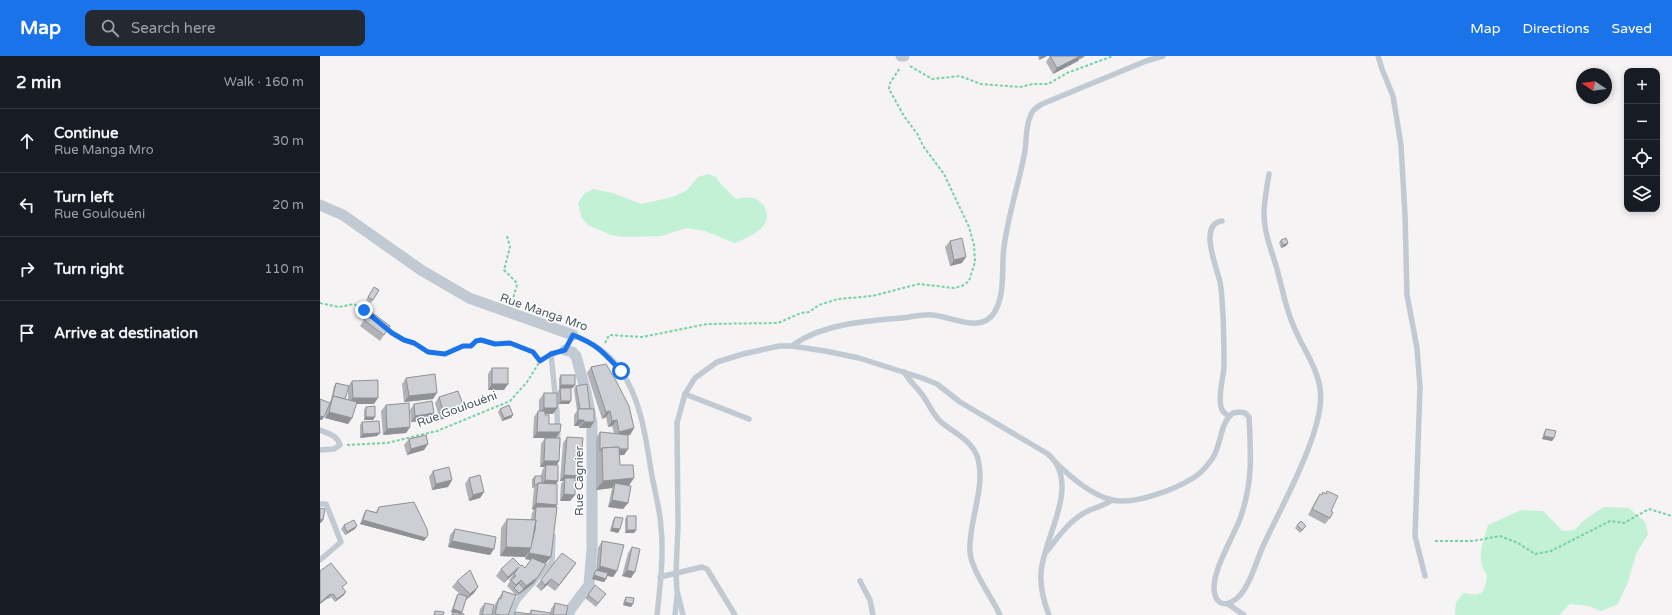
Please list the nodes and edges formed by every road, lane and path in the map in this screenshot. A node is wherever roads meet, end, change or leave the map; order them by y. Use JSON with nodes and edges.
{"nodes":[{"id":1,"x":1113,"y":56,"type":"edge"},
{"id":2,"x":1163,"y":56,"type":"edge"},
{"id":3,"x":1378,"y":56,"type":"edge"},
{"id":4,"x":903,"y":57,"type":"edge"},
{"id":5,"x":1269,"y":174,"type":"dead end"},
{"id":6,"x":320,"y":205,"type":"edge"},
{"id":7,"x":1222,"y":220,"type":"dead end"},
{"id":8,"x":507,"y":236,"type":"dead end"},
{"id":9,"x":320,"y":303,"type":"edge"},
{"id":10,"x":510,"y":313,"type":"junction"},
{"id":11,"x":372,"y":316,"type":"edge"},
{"id":12,"x":386,"y":328,"type":"edge"},
{"id":13,"x":573,"y":335,"type":"joint"},
{"id":14,"x":792,"y":346,"type":"junction"},
{"id":15,"x":565,"y":350,"type":"dead end"},
{"id":16,"x":601,"y":350,"type":"junction"},
{"id":17,"x":551,"y":354,"type":"joint"},
{"id":18,"x":540,"y":361,"type":"junction"},
{"id":19,"x":904,"y":372,"type":"junction"},
{"id":20,"x":685,"y":394,"type":"junction"},
{"id":21,"x":1229,"y":416,"type":"junction"},
{"id":22,"x":749,"y":419,"type":"dead end"},
{"id":23,"x":320,"y":430,"type":"edge"},
{"id":24,"x":340,"y":445,"type":"junction"},
{"id":25,"x":558,"y":449,"type":"edge"},
{"id":26,"x":320,"y":450,"type":"edge"},
{"id":27,"x":1056,"y":463,"type":"junction"},
{"id":28,"x":1112,"y":500,"type":"junction"},
{"id":29,"x":320,"y":504,"type":"edge"},
{"id":30,"x":1672,"y":516,"type":"edge"},
{"id":31,"x":553,"y":532,"type":"edge"},
{"id":32,"x":1435,"y":540,"type":"dead end"},
{"id":33,"x":1046,"y":553,"type":"junction"},
{"id":34,"x":320,"y":560,"type":"edge"},
{"id":35,"x":676,"y":573,"type":"junction"},
{"id":36,"x":1425,"y":576,"type":"dead end"},
{"id":37,"x":660,"y":577,"type":"junction"},
{"id":38,"x":860,"y":581,"type":"dead end"},
{"id":39,"x":677,"y":591,"type":"junction"},
{"id":40,"x":1228,"y":604,"type":"junction"},
{"id":41,"x":511,"y":615,"type":"edge"},
{"id":42,"x":569,"y":615,"type":"edge"},
{"id":43,"x":657,"y":615,"type":"edge"},
{"id":44,"x":675,"y":615,"type":"edge"},
{"id":45,"x":683,"y":615,"type":"edge"},
{"id":46,"x":735,"y":615,"type":"edge"},
{"id":47,"x":874,"y":615,"type":"edge"},
{"id":48,"x":1000,"y":615,"type":"edge"},
{"id":49,"x":1049,"y":615,"type":"edge"},
{"id":50,"x":1244,"y":615,"type":"edge"}],
"edges":[{"from":1,"to":4,"type":"path"},
{"from":2,"to":14,"type":"lane"},
{"from":3,"to":36,"type":"lane"},
{"from":4,"to":16,"type":"path"},
{"from":5,"to":40,"type":"lane"},
{"from":6,"to":10,"type":"street","name":"Rue Manga Mro"},
{"from":7,"to":21,"type":"lane"},
{"from":8,"to":10,"type":"path"},
{"from":9,"to":11,"type":"path"},
{"from":10,"to":13,"type":"street","name":"Rue Manga Mro"},
{"from":12,"to":18,"type":"path"},
{"from":13,"to":16,"type":"lane","name":"Rue Manga Mro"},
{"from":14,"to":19,"type":"lane"},
{"from":14,"to":20,"type":"lane"},
{"from":15,"to":42,"type":"street","name":"Rue Cagnier"},
{"from":16,"to":37,"type":"lane","name":"Rue Manga Mro"},
{"from":17,"to":18,"type":"path","name":"Rue Goulouéni"},
{"from":17,"to":25,"type":"lane"},
{"from":18,"to":24,"type":"path","name":"Rue Goulouéni"},
{"from":19,"to":27,"type":"lane"},
{"from":19,"to":48,"type":"lane"},
{"from":20,"to":22,"type":"lane"},
{"from":20,"to":35,"type":"lane"},
{"from":21,"to":28,"type":"lane"},
{"from":21,"to":40,"type":"lane"},
{"from":23,"to":24,"type":"lane"},
{"from":24,"to":26,"type":"lane"},
{"from":27,"to":28,"type":"lane"},
{"from":27,"to":33,"type":"lane"},
{"from":28,"to":33,"type":"lane"},
{"from":29,"to":34,"type":"lane"},
{"from":30,"to":32,"type":"path"},
{"from":31,"to":41,"type":"lane"},
{"from":33,"to":49,"type":"lane"},
{"from":35,"to":37,"type":"lane"},
{"from":35,"to":39,"type":"lane"},
{"from":35,"to":46,"type":"lane"},
{"from":37,"to":43,"type":"lane","name":"Rue Manga Mro"},
{"from":38,"to":47,"type":"lane"},
{"from":39,"to":44,"type":"lane"},
{"from":39,"to":45,"type":"lane"},
{"from":40,"to":50,"type":"lane"}]}
